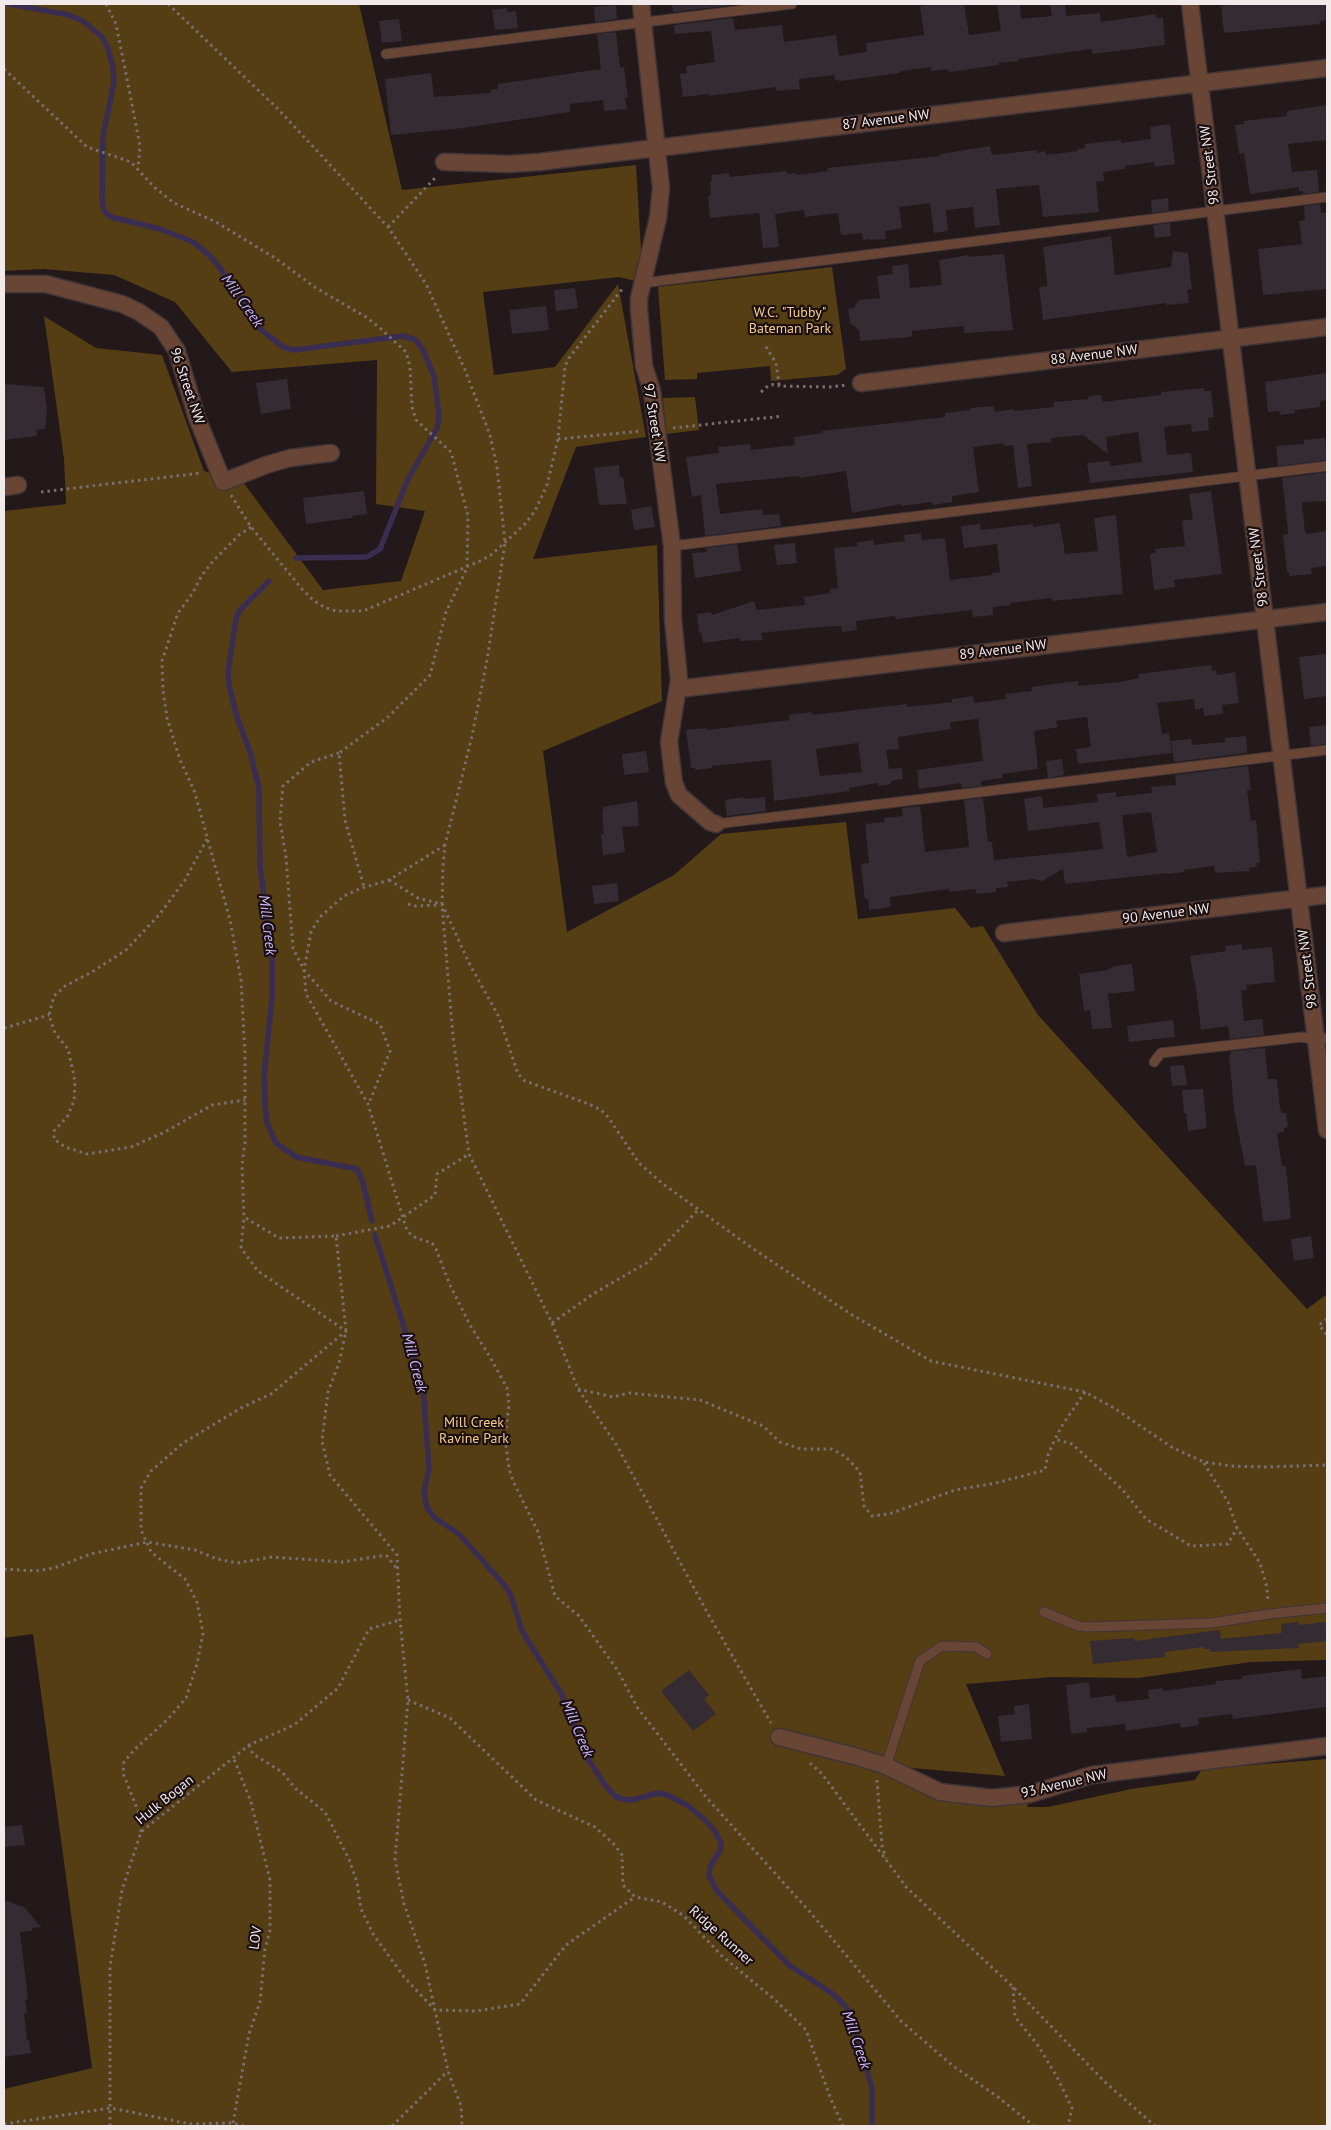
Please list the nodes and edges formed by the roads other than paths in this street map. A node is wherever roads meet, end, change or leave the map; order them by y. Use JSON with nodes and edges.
{"nodes":[{"id":1,"x":641,"y":4,"type":"edge"},
{"id":2,"x":792,"y":4,"type":"edge"},
{"id":3,"x":1190,"y":4,"type":"edge"},
{"id":4,"x":643,"y":22,"type":"junction"},
{"id":5,"x":386,"y":54,"type":"dead end"},
{"id":6,"x":1327,"y":68,"type":"edge"},
{"id":7,"x":1200,"y":83,"type":"junction"},
{"id":8,"x":656,"y":148,"type":"junction"},
{"id":9,"x":444,"y":162,"type":"road end"},
{"id":10,"x":1327,"y":198,"type":"edge"},
{"id":11,"x":1215,"y":211,"type":"junction"},
{"id":12,"x":643,"y":282,"type":"junction"},
{"id":13,"x":4,"y":284,"type":"edge"},
{"id":14,"x":1327,"y":327,"type":"edge"},
{"id":15,"x":1231,"y":339,"type":"junction"},
{"id":16,"x":861,"y":383,"type":"road end"},
{"id":17,"x":331,"y":453,"type":"dead end"},
{"id":18,"x":1327,"y":466,"type":"edge"},
{"id":19,"x":1247,"y":474,"type":"junction"},
{"id":20,"x":672,"y":546,"type":"junction"},
{"id":21,"x":1327,"y":612,"type":"edge"},
{"id":22,"x":1265,"y":619,"type":"junction"},
{"id":23,"x":678,"y":689,"type":"junction"},
{"id":24,"x":1327,"y":750,"type":"edge"},
{"id":25,"x":1282,"y":755,"type":"junction"},
{"id":26,"x":716,"y":824,"type":"joint"},
{"id":27,"x":1327,"y":895,"type":"edge"},
{"id":28,"x":1299,"y":898,"type":"junction"},
{"id":29,"x":1004,"y":933,"type":"dead end"},
{"id":30,"x":1322,"y":1039,"type":"edge"},
{"id":31,"x":1154,"y":1062,"type":"dead end"},
{"id":32,"x":1327,"y":1130,"type":"edge"},
{"id":33,"x":1327,"y":1608,"type":"edge"},
{"id":34,"x":1044,"y":1612,"type":"dead end"},
{"id":35,"x":987,"y":1654,"type":"dead end"},
{"id":36,"x":779,"y":1737,"type":"road end"},
{"id":37,"x":1327,"y":1746,"type":"edge"},
{"id":38,"x":886,"y":1766,"type":"junction"}],
"edges":[{"from":1,"to":4,"type":"street","name":"97 Street NW"},
{"from":2,"to":4,"type":"lane"},
{"from":3,"to":7,"type":"street","name":"98 Street NW"},
{"from":4,"to":5,"type":"lane"},
{"from":4,"to":8,"type":"street","name":"97 Street NW"},
{"from":6,"to":7,"type":"street","name":"87 Avenue NW"},
{"from":7,"to":8,"type":"street","name":"87 Avenue NW"},
{"from":7,"to":11,"type":"street","name":"98 Street NW"},
{"from":8,"to":9,"type":"street","name":"87 Avenue NW"},
{"from":8,"to":12,"type":"street","name":"97 Street NW"},
{"from":10,"to":11,"type":"lane"},
{"from":11,"to":12,"type":"lane"},
{"from":11,"to":15,"type":"street","name":"98 Street NW"},
{"from":12,"to":20,"type":"street","name":"97 Street NW"},
{"from":13,"to":17,"type":"street","name":"96 Street NW"},
{"from":14,"to":15,"type":"street","name":"88 Avenue NW"},
{"from":15,"to":16,"type":"street","name":"88 Avenue NW"},
{"from":15,"to":19,"type":"street","name":"98 Street NW"},
{"from":18,"to":19,"type":"lane"},
{"from":19,"to":20,"type":"lane"},
{"from":19,"to":22,"type":"street","name":"98 Street NW"},
{"from":20,"to":23,"type":"street","name":"97 Street NW"},
{"from":21,"to":22,"type":"street","name":"89 Avenue NW"},
{"from":22,"to":23,"type":"street","name":"89 Avenue NW"},
{"from":22,"to":25,"type":"street","name":"98 Street NW"},
{"from":23,"to":26,"type":"street","name":"97 Street NW"},
{"from":24,"to":25,"type":"lane"},
{"from":25,"to":26,"type":"lane"},
{"from":25,"to":28,"type":"street","name":"98 Street NW"},
{"from":27,"to":28,"type":"street","name":"90 Avenue NW"},
{"from":28,"to":29,"type":"street","name":"90 Avenue NW"},
{"from":28,"to":30,"type":"street","name":"98 Street NW"},
{"from":30,"to":31,"type":"lane"},
{"from":30,"to":32,"type":"street","name":"98 Street NW"},
{"from":33,"to":34,"type":"lane"},
{"from":35,"to":38,"type":"lane"},
{"from":36,"to":38,"type":"street","name":"93 Avenue NW"},
{"from":37,"to":38,"type":"street","name":"93 Avenue NW"}]}
